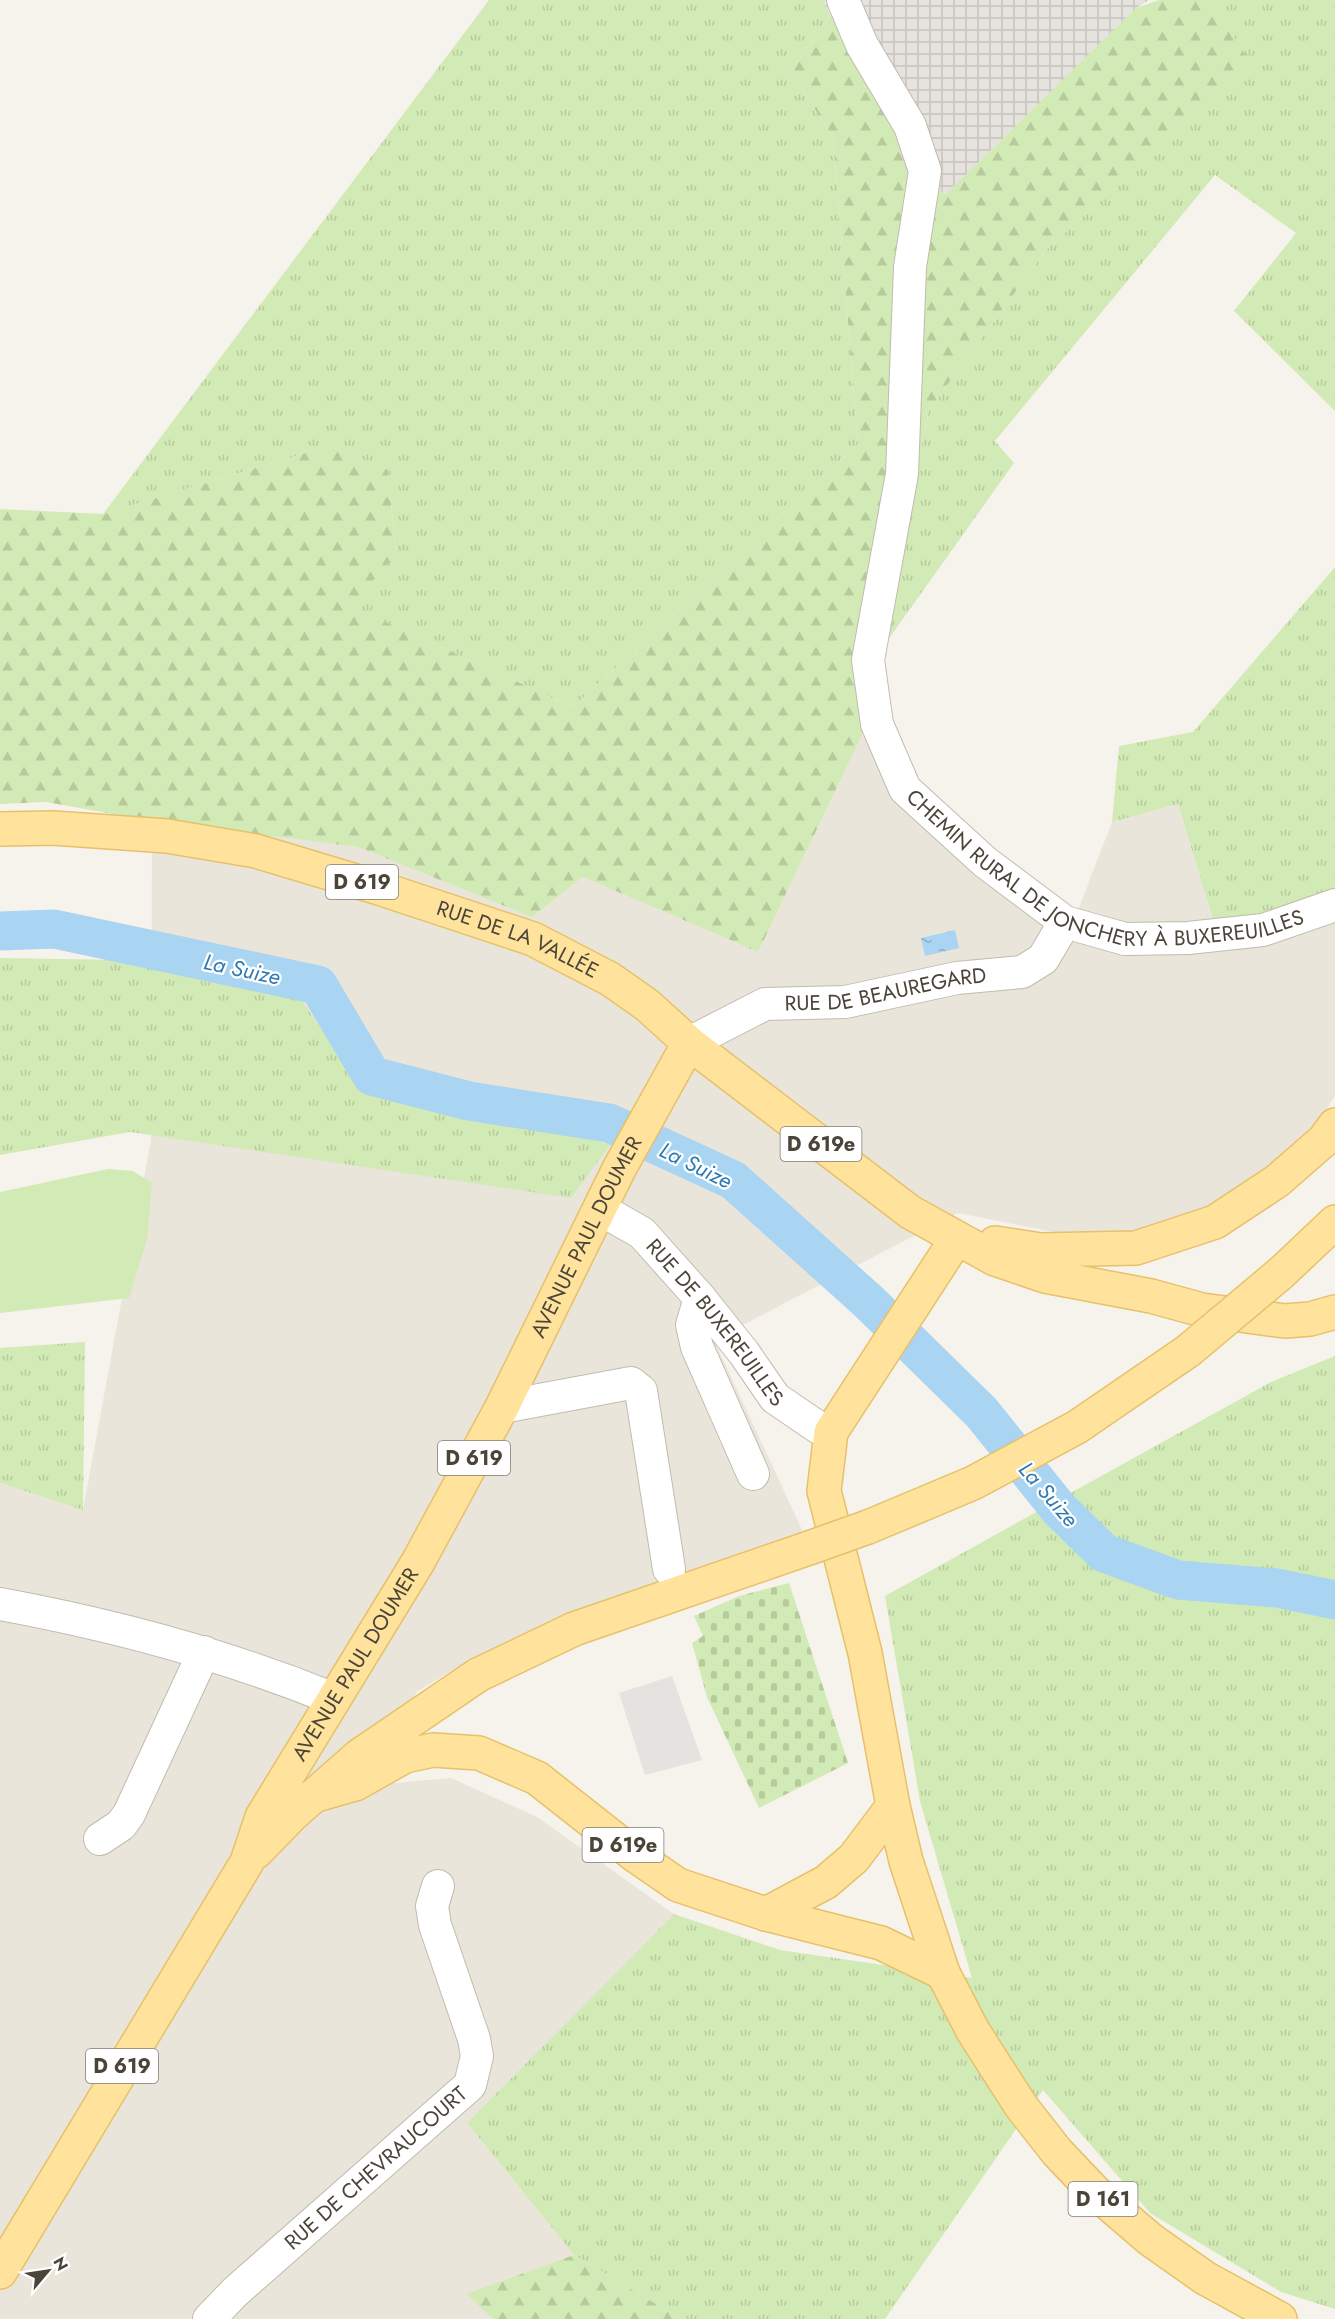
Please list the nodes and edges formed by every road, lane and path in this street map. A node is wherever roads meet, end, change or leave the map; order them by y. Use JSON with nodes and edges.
{"nodes":[{"id":1,"x":843,"y":0,"type":"edge"},
{"id":2,"x":0,"y":829,"type":"edge"},
{"id":3,"x":1335,"y":905,"type":"edge"},
{"id":4,"x":1065,"y":922,"type":"junction"},
{"id":5,"x":689,"y":1043,"type":"junction"},
{"id":6,"x":1335,"y":1125,"type":"edge"},
{"id":7,"x":600,"y":1209,"type":"junction"},
{"id":8,"x":1335,"y":1222,"type":"edge"},
{"id":9,"x":957,"y":1238,"type":"junction"},
{"id":10,"x":700,"y":1298,"type":"junction"},
{"id":11,"x":1335,"y":1312,"type":"edge"},
{"id":12,"x":502,"y":1407,"type":"junction"},
{"id":13,"x":831,"y":1432,"type":"junction"},
{"id":14,"x":753,"y":1474,"type":"dead end"},
{"id":15,"x":669,"y":1569,"type":"dead end"},
{"id":16,"x":0,"y":1604,"type":"edge"},
{"id":17,"x":204,"y":1652,"type":"junction"},
{"id":18,"x":334,"y":1699,"type":"junction"},
{"id":19,"x":313,"y":1796,"type":"junction"},
{"id":20,"x":893,"y":1806,"type":"junction"},
{"id":21,"x":100,"y":1839,"type":"dead end"},
{"id":22,"x":247,"y":1862,"type":"junction"},
{"id":23,"x":438,"y":1886,"type":"dead end"},
{"id":24,"x":766,"y":1914,"type":"junction"},
{"id":25,"x":943,"y":1973,"type":"junction"},
{"id":26,"x":0,"y":2272,"type":"edge"},
{"id":27,"x":209,"y":2319,"type":"edge"},
{"id":28,"x":1280,"y":2319,"type":"edge"}],
"edges":[{"from":1,"to":4,"type":"street","name":"CHEMIN RURAL DE JONCHERY À BUXEREUILLES"},
{"from":2,"to":5,"type":"main road","name":"RUE DE LA VALLÉE","number":"D 619"},
{"from":3,"to":4,"type":"street","name":"CHEMIN RURAL DE JONCHERY À BUXEREUILLES"},
{"from":4,"to":5,"type":"street","name":"RUE DE BEAUREGARD"},
{"from":5,"to":7,"type":"main road","name":"AVENUE PAUL DOUMER","number":"D 619"},
{"from":5,"to":9,"type":"main road","name":"RUE DE LA VALLÉE","number":"D 619e"},
{"from":6,"to":9,"type":"main road"},
{"from":7,"to":10,"type":"street","name":"RUE DE BUXEREUILLES"},
{"from":7,"to":12,"type":"main road","name":"AVENUE PAUL DOUMER","number":"D 619"},
{"from":8,"to":19,"type":"main road","bridge":true},
{"from":9,"to":11,"type":"main road","name":"RUE DE LA VALLÉE"},
{"from":9,"to":13,"type":"main road"},
{"from":10,"to":13,"type":"street","name":"RUE DE BUXEREUILLES"},
{"from":10,"to":14,"type":"street"},
{"from":12,"to":15,"type":"street"},
{"from":12,"to":18,"type":"main road","name":"AVENUE PAUL DOUMER","number":"D 619"},
{"from":13,"to":20,"type":"main road"},
{"from":16,"to":17,"type":"street"},
{"from":17,"to":18,"type":"street"},
{"from":17,"to":21,"type":"street"},
{"from":18,"to":22,"type":"main road","name":"AVENUE PAUL DOUMER","number":"D 619"},
{"from":19,"to":22,"type":"main road"},
{"from":19,"to":24,"type":"main road","number":"D 619e"},
{"from":20,"to":24,"type":"main road"},
{"from":20,"to":25,"type":"main road"},
{"from":22,"to":26,"type":"main road","name":"AVENUE PAUL DOUMER","number":"D 619"},
{"from":23,"to":27,"type":"street","name":"RUE DE CHEVRAUCOURT"},
{"from":24,"to":25,"type":"main road","number":"D 619e"},
{"from":25,"to":28,"type":"main road","number":"D 161"}]}
